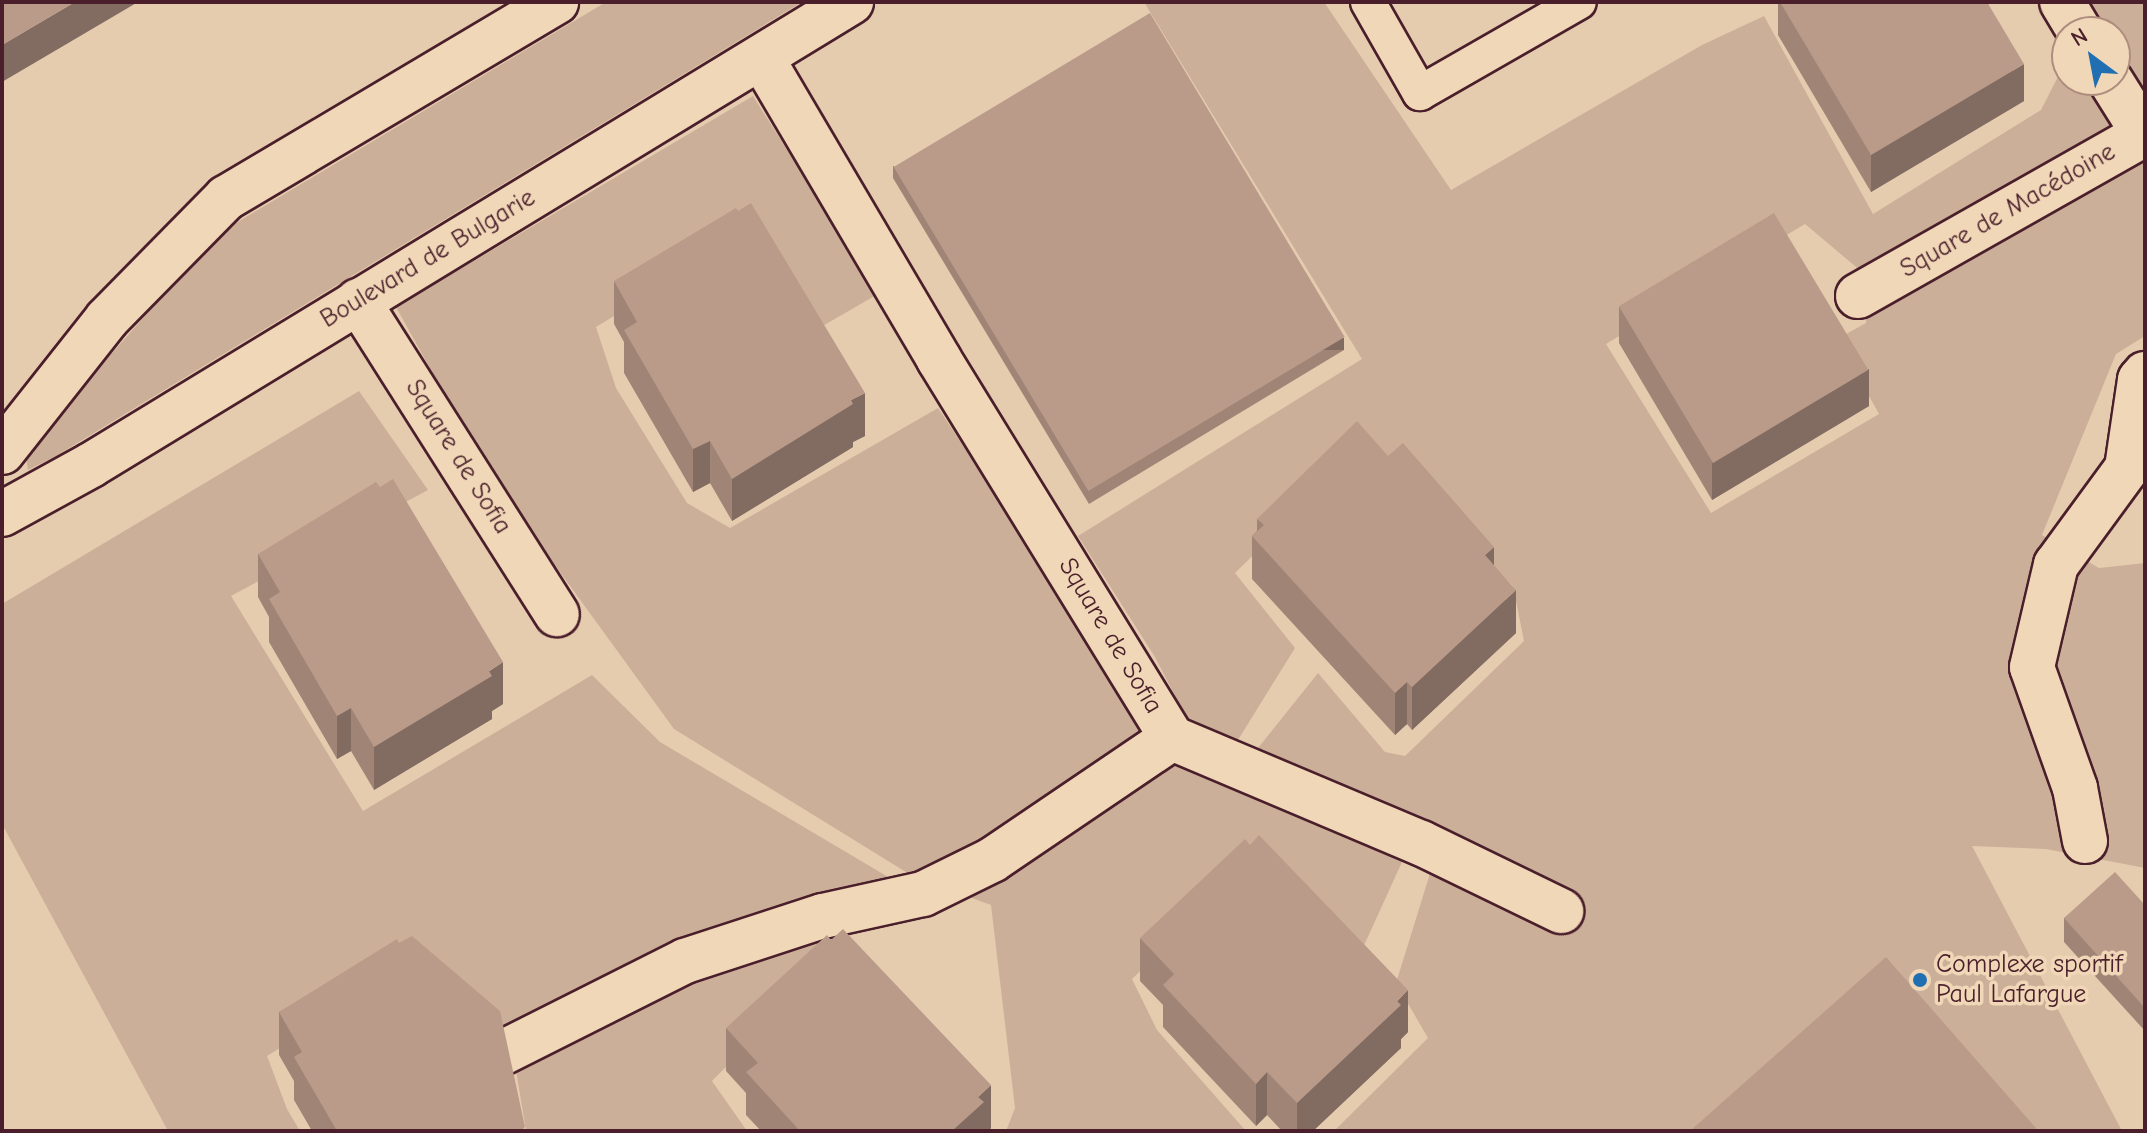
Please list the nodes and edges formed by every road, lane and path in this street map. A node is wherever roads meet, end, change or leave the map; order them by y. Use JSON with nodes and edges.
{"nodes":[{"id":1,"x":556,"y":2,"type":"edge"},
{"id":2,"x":851,"y":2,"type":"edge"},
{"id":3,"x":1368,"y":2,"type":"edge"},
{"id":4,"x":1579,"y":2,"type":"edge"},
{"id":5,"x":762,"y":58,"type":"junction"},
{"id":6,"x":2120,"y":96,"type":"edge"},
{"id":7,"x":1858,"y":296,"type":"dead end"},
{"id":8,"x":358,"y":301,"type":"junction"},
{"id":9,"x":2145,"y":374,"type":"edge"},
{"id":10,"x":2,"y":452,"type":"edge"},
{"id":11,"x":2,"y":514,"type":"edge"},
{"id":12,"x":557,"y":614,"type":"dead end"},
{"id":13,"x":1172,"y":738,"type":"junction"},
{"id":14,"x":2085,"y":841,"type":"dead end"},
{"id":15,"x":1561,"y":911,"type":"dead end"},
{"id":16,"x":500,"y":1054,"type":"edge"}],
"edges":[{"from":1,"to":10,"type":"street"},
{"from":2,"to":5,"type":"street","name":"Boulevard de Bulgarie"},
{"from":3,"to":4,"type":"lane"},
{"from":5,"to":8,"type":"street","name":"Boulevard de Bulgarie"},
{"from":5,"to":13,"type":"street","name":"Square de Sofia"},
{"from":6,"to":7,"type":"street","name":"Square de Macédoine"},
{"from":8,"to":11,"type":"street","name":"Boulevard de Bulgarie"},
{"from":8,"to":12,"type":"street","name":"Square de Sofia"},
{"from":9,"to":14,"type":"street"},
{"from":13,"to":15,"type":"street"},
{"from":13,"to":16,"type":"street","name":"Square de Sofia"}]}
